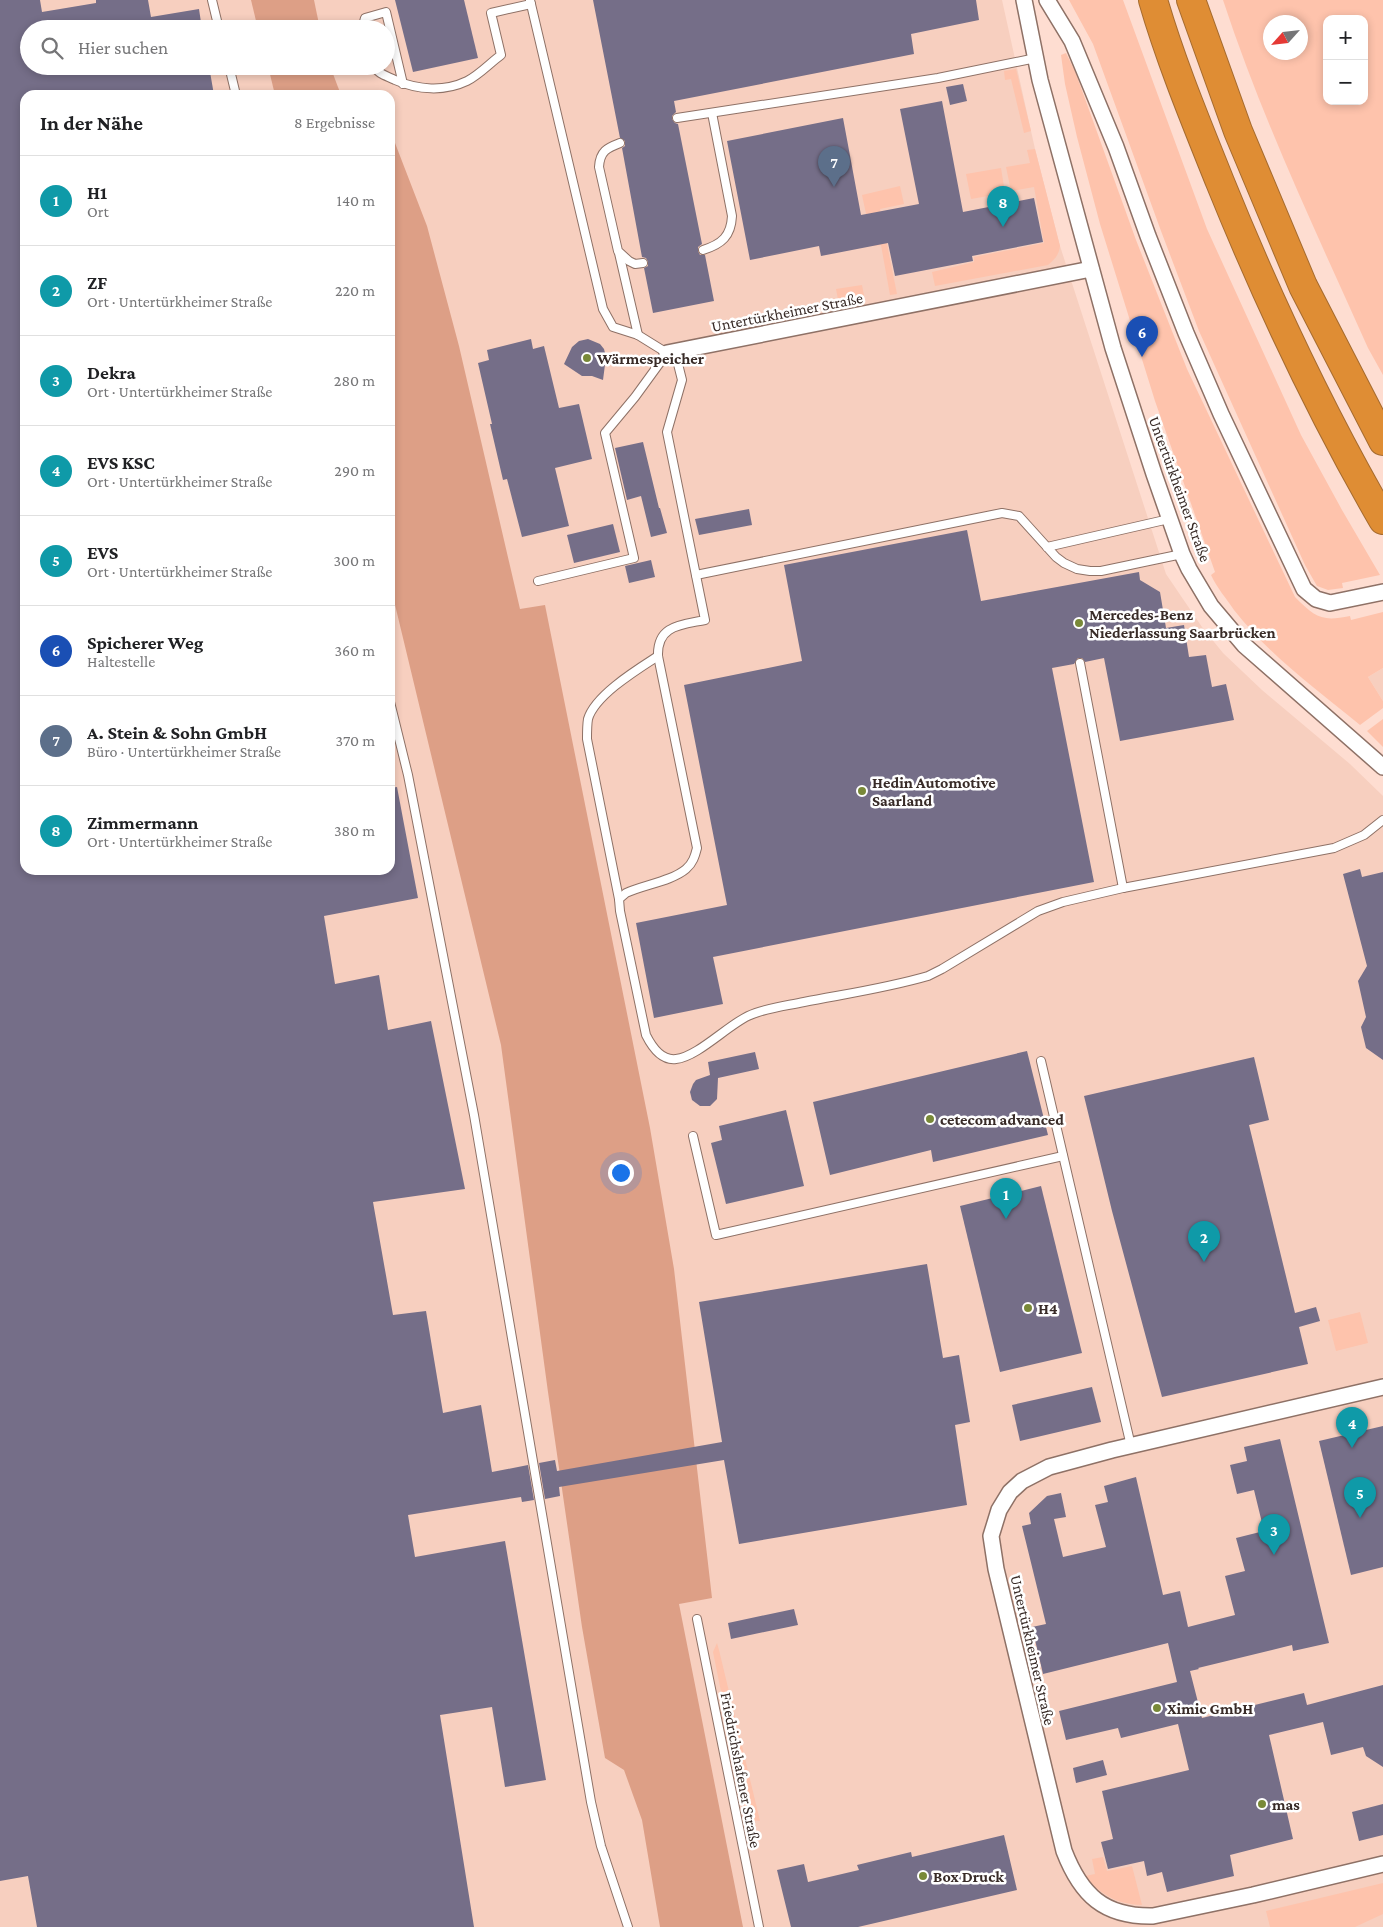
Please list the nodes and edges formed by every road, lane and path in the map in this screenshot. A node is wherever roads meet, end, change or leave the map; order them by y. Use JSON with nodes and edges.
{"nodes":[{"id":1,"x":1024,"y":0,"type":"edge"},
{"id":2,"x":1047,"y":0,"type":"edge"},
{"id":3,"x":1153,"y":0,"type":"edge"},
{"id":4,"x":1191,"y":0,"type":"edge"},
{"id":5,"x":213,"y":1,"type":"edge"},
{"id":6,"x":530,"y":2,"type":"edge"},
{"id":7,"x":217,"y":20,"type":"edge"},
{"id":8,"x":364,"y":20,"type":"edge"},
{"id":9,"x":388,"y":20,"type":"edge"},
{"id":10,"x":395,"y":50,"type":"edge"},
{"id":11,"x":1036,"y":58,"type":"junction"},
{"id":12,"x":231,"y":75,"type":"edge"},
{"id":13,"x":383,"y":75,"type":"edge"},
{"id":14,"x":403,"y":84,"type":"junction"},
{"id":15,"x":235,"y":90,"type":"edge"},
{"id":16,"x":712,"y":113,"type":"junction"},
{"id":17,"x":677,"y":118,"type":"dead end"},
{"id":18,"x":620,"y":142,"type":"dead end"},
{"id":19,"x":703,"y":250,"type":"dead end"},
{"id":20,"x":618,"y":251,"type":"junction"},
{"id":21,"x":644,"y":263,"type":"dead end"},
{"id":22,"x":1091,"y":269,"type":"junction"},
{"id":23,"x":638,"y":335,"type":"junction"},
{"id":24,"x":671,"y":353,"type":"junction"},
{"id":25,"x":1383,"y":441,"type":"edge"},
{"id":26,"x":1170,"y":519,"type":"junction"},
{"id":27,"x":1383,"y":520,"type":"edge"},
{"id":28,"x":1047,"y":547,"type":"junction"},
{"id":29,"x":1182,"y":554,"type":"junction"},
{"id":30,"x":696,"y":575,"type":"junction"},
{"id":31,"x":538,"y":581,"type":"dead end"},
{"id":32,"x":1383,"y":592,"type":"edge"},
{"id":33,"x":658,"y":656,"type":"junction"},
{"id":34,"x":1080,"y":663,"type":"dead end"},
{"id":35,"x":395,"y":723,"type":"edge"},
{"id":36,"x":1383,"y":767,"type":"edge"},
{"id":37,"x":1383,"y":820,"type":"edge"},
{"id":38,"x":1123,"y":888,"type":"junction"},
{"id":39,"x":619,"y":898,"type":"junction"},
{"id":40,"x":1041,"y":1061,"type":"dead end"},
{"id":41,"x":692,"y":1136,"type":"dead end"},
{"id":42,"x":1063,"y":1156,"type":"junction"},
{"id":43,"x":1383,"y":1387,"type":"edge"},
{"id":44,"x":1132,"y":1446,"type":"junction"},
{"id":45,"x":697,"y":1619,"type":"dead end"},
{"id":46,"x":1383,"y":1864,"type":"edge"},
{"id":47,"x":628,"y":1927,"type":"edge"},
{"id":48,"x":759,"y":1927,"type":"edge"}],
"edges":[{"from":1,"to":11,"type":"street","name":"Untertürkheimer Straße"},
{"from":2,"to":32,"type":"street"},
{"from":3,"to":27,"type":"highway"},
{"from":4,"to":25,"type":"highway"},
{"from":5,"to":7,"type":"lane"},
{"from":6,"to":14,"type":"lane"},
{"from":6,"to":23,"type":"lane"},
{"from":8,"to":9,"type":"lane"},
{"from":10,"to":14,"type":"lane"},
{"from":11,"to":16,"type":"lane"},
{"from":11,"to":22,"type":"street","name":"Untertürkheimer Straße"},
{"from":12,"to":15,"type":"lane"},
{"from":13,"to":14,"type":"lane"},
{"from":16,"to":17,"type":"lane"},
{"from":16,"to":19,"type":"lane"},
{"from":18,"to":20,"type":"lane"},
{"from":20,"to":21,"type":"lane"},
{"from":20,"to":23,"type":"lane"},
{"from":22,"to":24,"type":"street","name":"Untertürkheimer Straße"},
{"from":22,"to":26,"type":"street","name":"Untertürkheimer Straße"},
{"from":23,"to":24,"type":"lane"},
{"from":24,"to":30,"type":"lane"},
{"from":24,"to":31,"type":"lane"},
{"from":26,"to":28,"type":"lane"},
{"from":26,"to":29,"type":"street","name":"Untertürkheimer Straße"},
{"from":28,"to":29,"type":"lane"},
{"from":28,"to":30,"type":"lane"},
{"from":29,"to":36,"type":"street","name":"Untertürkheimer Straße"},
{"from":30,"to":33,"type":"lane"},
{"from":33,"to":39,"type":"lane"},
{"from":33,"to":39,"type":"lane"},
{"from":34,"to":38,"type":"lane"},
{"from":35,"to":47,"type":"lane"},
{"from":37,"to":38,"type":"lane"},
{"from":38,"to":39,"type":"lane"},
{"from":40,"to":42,"type":"lane"},
{"from":41,"to":42,"type":"lane"},
{"from":42,"to":44,"type":"lane"},
{"from":43,"to":44,"type":"street","name":"Untertürkheimer Straße"},
{"from":44,"to":46,"type":"street","name":"Untertürkheimer Straße"},
{"from":45,"to":48,"type":"lane","name":"Friedrichshafener Straße"}]}
